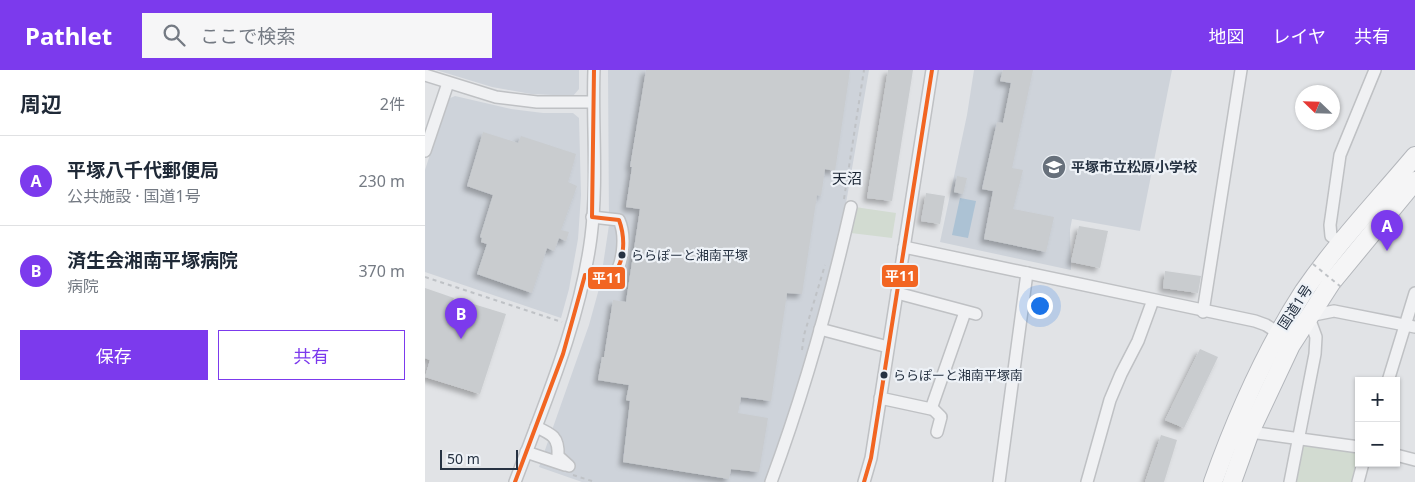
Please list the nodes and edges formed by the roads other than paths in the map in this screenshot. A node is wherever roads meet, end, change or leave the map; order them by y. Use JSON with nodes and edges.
{"nodes":[{"id":1,"x":594,"y":70,"type":"edge"},
{"id":2,"x":932,"y":70,"type":"edge"},
{"id":3,"x":1241,"y":70,"type":"edge"},
{"id":4,"x":1375,"y":70,"type":"edge"},
{"id":5,"x":425,"y":75,"type":"edge"},
{"id":6,"x":448,"y":83,"type":"junction"},
{"id":7,"x":593,"y":102,"type":"junction"},
{"id":8,"x":425,"y":151,"type":"edge"},
{"id":9,"x":1415,"y":156,"type":"edge"},
{"id":10,"x":1414,"y":184,"type":"edge"},
{"id":11,"x":847,"y":207,"type":"road end"},
{"id":12,"x":592,"y":218,"type":"junction"},
{"id":13,"x":1341,"y":244,"type":"junction"},
{"id":14,"x":904,"y":247,"type":"junction"},
{"id":15,"x":1027,"y":273,"type":"junction"},
{"id":16,"x":585,"y":275,"type":"junction"},
{"id":17,"x":897,"y":293,"type":"junction"},
{"id":18,"x":1415,"y":293,"type":"edge"},
{"id":19,"x":1153,"y":300,"type":"junction"},
{"id":20,"x":1311,"y":306,"type":"junction"},
{"id":21,"x":1203,"y":312,"type":"junction"},
{"id":22,"x":1276,"y":326,"type":"junction"},
{"id":23,"x":1410,"y":326,"type":"edge"},
{"id":24,"x":819,"y":329,"type":"junction"},
{"id":25,"x":1291,"y":345,"type":"junction"},
{"id":26,"x":888,"y":347,"type":"junction"},
{"id":27,"x":1390,"y":377,"type":"edge"},
{"id":28,"x":880,"y":398,"type":"junction"},
{"id":29,"x":931,"y":407,"type":"junction"},
{"id":30,"x":535,"y":428,"type":"junction"},
{"id":31,"x":937,"y":432,"type":"dead end"},
{"id":32,"x":1250,"y":432,"type":"junction"},
{"id":33,"x":1298,"y":439,"type":"junction"},
{"id":34,"x":1355,"y":446,"type":"edge"},
{"id":35,"x":527,"y":452,"type":"junction"},
{"id":36,"x":1400,"y":456,"type":"edge"},
{"id":37,"x":1415,"y":460,"type":"edge"},
{"id":38,"x":1362,"y":467,"type":"edge"},
{"id":39,"x":515,"y":482,"type":"edge"},
{"id":40,"x":771,"y":482,"type":"edge"},
{"id":41,"x":864,"y":482,"type":"edge"},
{"id":42,"x":999,"y":482,"type":"edge"},
{"id":43,"x":1087,"y":482,"type":"edge"},
{"id":44,"x":1213,"y":482,"type":"edge"},
{"id":45,"x":1232,"y":482,"type":"edge"},
{"id":46,"x":1291,"y":482,"type":"edge"},
{"id":47,"x":1358,"y":482,"type":"edge"}],
"edges":[{"from":1,"to":7,"type":"street"},
{"from":2,"to":14,"type":"street"},
{"from":3,"to":21,"type":"street"},
{"from":4,"to":13,"type":"street"},
{"from":5,"to":6,"type":"street"},
{"from":6,"to":7,"type":"street"},
{"from":6,"to":8,"type":"street"},
{"from":7,"to":12,"type":"street"},
{"from":9,"to":13,"type":"highway","name":"国道1号"},
{"from":10,"to":20,"type":"highway","name":"国道1号"},
{"from":11,"to":24,"type":"street"},
{"from":12,"to":16,"type":"street"},
{"from":12,"to":16,"type":"street"},
{"from":13,"to":20,"type":"highway","name":"国道1号"},
{"from":14,"to":15,"type":"street"},
{"from":14,"to":17,"type":"street"},
{"from":15,"to":19,"type":"street"},
{"from":15,"to":42,"type":"street"},
{"from":16,"to":30,"type":"street"},
{"from":17,"to":26,"type":"street"},
{"from":17,"to":29,"type":"street"},
{"from":18,"to":23,"type":"street"},
{"from":19,"to":21,"type":"street"},
{"from":19,"to":43,"type":"street"},
{"from":20,"to":22,"type":"highway","name":"国道1号"},
{"from":20,"to":22,"type":"street"},
{"from":20,"to":23,"type":"street"},
{"from":20,"to":25,"type":"highway","name":"国道1号"},
{"from":20,"to":33,"type":"street"},
{"from":21,"to":22,"type":"street"},
{"from":22,"to":25,"type":"street"},
{"from":22,"to":44,"type":"highway","name":"国道1号"},
{"from":23,"to":27,"type":"street"},
{"from":24,"to":26,"type":"street"},
{"from":24,"to":40,"type":"street"},
{"from":25,"to":32,"type":"highway","name":"国道1号"},
{"from":26,"to":28,"type":"street"},
{"from":28,"to":29,"type":"street"},
{"from":28,"to":41,"type":"street"},
{"from":29,"to":31,"type":"street"},
{"from":30,"to":35,"type":"street"},
{"from":30,"to":35,"type":"street"},
{"from":32,"to":33,"type":"street"},
{"from":32,"to":45,"type":"highway","name":"国道1号"},
{"from":33,"to":34,"type":"street"},
{"from":33,"to":46,"type":"street"},
{"from":35,"to":39,"type":"street"},
{"from":36,"to":37,"type":"street"},
{"from":38,"to":47,"type":"street"}]}
